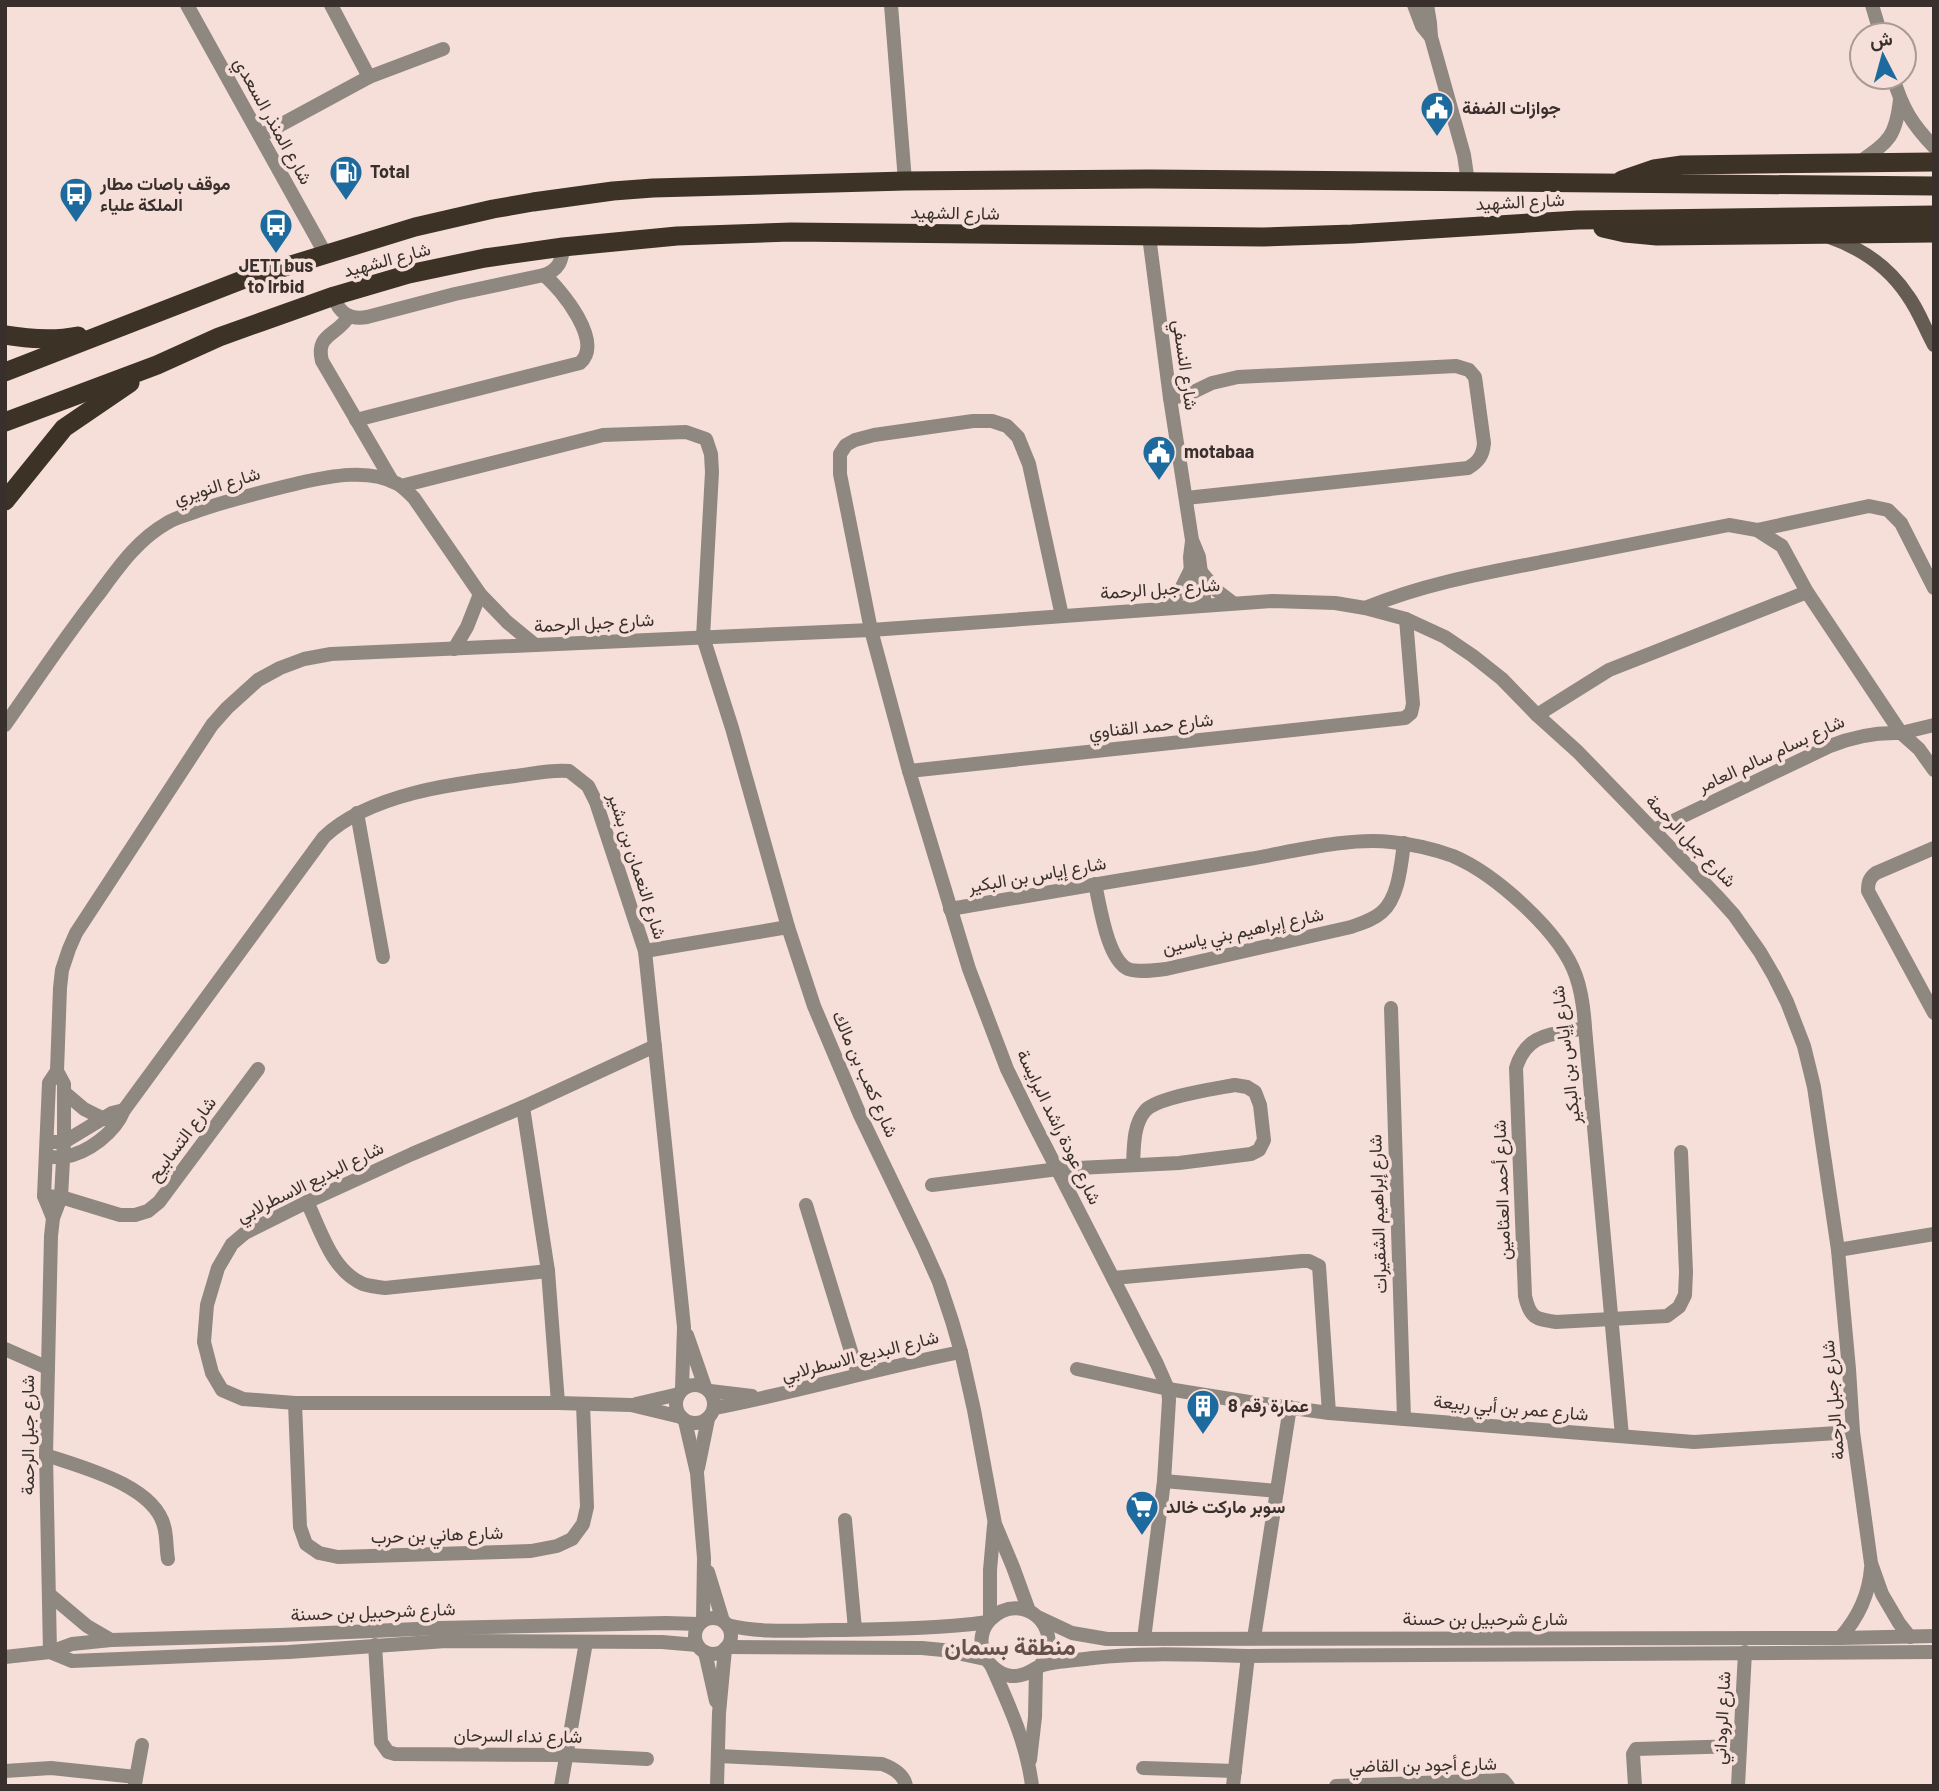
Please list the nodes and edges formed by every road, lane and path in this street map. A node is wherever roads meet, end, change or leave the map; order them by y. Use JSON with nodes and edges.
{"nodes":[{"id":1,"x":187,"y":5,"type":"edge"},
{"id":2,"x":331,"y":5,"type":"edge"},
{"id":3,"x":891,"y":5,"type":"edge"},
{"id":4,"x":1414,"y":5,"type":"edge"},
{"id":5,"x":1427,"y":5,"type":"edge"},
{"id":6,"x":1430,"y":37,"type":"junction"},
{"id":7,"x":443,"y":49,"type":"dead end"},
{"id":8,"x":369,"y":77,"type":"junction"},
{"id":9,"x":1897,"y":91,"type":"edge"},
{"id":10,"x":1900,"y":99,"type":"junction"},
{"id":11,"x":260,"y":136,"type":"junction"},
{"id":12,"x":1934,"y":147,"type":"edge"},
{"id":13,"x":1934,"y":162,"type":"edge"},
{"id":14,"x":1857,"y":164,"type":"junction"},
{"id":15,"x":905,"y":181,"type":"junction"},
{"id":16,"x":1468,"y":182,"type":"junction"},
{"id":17,"x":1614,"y":184,"type":"junction"},
{"id":18,"x":1934,"y":186,"type":"edge"},
{"id":19,"x":1934,"y":215,"type":"edge"},
{"id":20,"x":1578,"y":220,"type":"junction"},
{"id":21,"x":1934,"y":233,"type":"edge"},
{"id":22,"x":1814,"y":234,"type":"junction"},
{"id":23,"x":1149,"y":236,"type":"junction"},
{"id":24,"x":563,"y":247,"type":"junction"},
{"id":25,"x":326,"y":255,"type":"junction"},
{"id":26,"x":544,"y":275,"type":"junction"},
{"id":27,"x":334,"y":296,"type":"junction"},
{"id":28,"x":349,"y":316,"type":"junction"},
{"id":29,"x":130,"y":324,"type":"junction"},
{"id":30,"x":5,"y":335,"type":"edge"},
{"id":31,"x":1934,"y":345,"type":"edge"},
{"id":32,"x":157,"y":365,"type":"junction"},
{"id":33,"x":5,"y":372,"type":"edge"},
{"id":34,"x":1170,"y":398,"type":"junction"},
{"id":35,"x":356,"y":420,"type":"junction"},
{"id":36,"x":5,"y":422,"type":"edge"},
{"id":37,"x":397,"y":483,"type":"junction"},
{"id":38,"x":1186,"y":498,"type":"junction"},
{"id":39,"x":5,"y":501,"type":"edge"},
{"id":40,"x":1757,"y":530,"type":"junction"},
{"id":41,"x":1196,"y":572,"type":"junction"},
{"id":42,"x":1934,"y":588,"type":"edge"},
{"id":43,"x":1807,"y":592,"type":"junction"},
{"id":44,"x":480,"y":594,"type":"junction"},
{"id":45,"x":1233,"y":604,"type":"junction"},
{"id":46,"x":1199,"y":606,"type":"junction"},
{"id":47,"x":1166,"y":608,"type":"junction"},
{"id":48,"x":1365,"y":608,"type":"junction"},
{"id":49,"x":1062,"y":616,"type":"junction"},
{"id":50,"x":1406,"y":619,"type":"junction"},
{"id":51,"x":871,"y":631,"type":"junction"},
{"id":52,"x":703,"y":636,"type":"junction"},
{"id":53,"x":535,"y":645,"type":"junction"},
{"id":54,"x":454,"y":649,"type":"junction"},
{"id":55,"x":1537,"y":715,"type":"junction"},
{"id":56,"x":5,"y":724,"type":"edge"},
{"id":57,"x":1934,"y":725,"type":"edge"},
{"id":58,"x":1901,"y":733,"type":"junction"},
{"id":59,"x":1934,"y":770,"type":"edge"},
{"id":60,"x":909,"y":771,"type":"junction"},
{"id":61,"x":357,"y":813,"type":"junction"},
{"id":62,"x":1654,"y":830,"type":"junction"},
{"id":63,"x":1404,"y":843,"type":"junction"},
{"id":64,"x":1934,"y":848,"type":"edge"},
{"id":65,"x":1095,"y":884,"type":"junction"},
{"id":66,"x":950,"y":909,"type":"junction"},
{"id":67,"x":788,"y":927,"type":"junction"},
{"id":68,"x":645,"y":951,"type":"junction"},
{"id":69,"x":383,"y":957,"type":"dead end"},
{"id":70,"x":1391,"y":1008,"type":"dead end"},
{"id":71,"x":1934,"y":1013,"type":"edge"},
{"id":72,"x":1585,"y":1028,"type":"junction"},
{"id":73,"x":655,"y":1046,"type":"junction"},
{"id":74,"x":258,"y":1069,"type":"dead end"},
{"id":75,"x":57,"y":1071,"type":"junction"},
{"id":76,"x":64,"y":1092,"type":"junction"},
{"id":77,"x":523,"y":1107,"type":"junction"},
{"id":78,"x":124,"y":1110,"type":"junction"},
{"id":79,"x":104,"y":1119,"type":"junction"},
{"id":80,"x":64,"y":1142,"type":"junction"},
{"id":81,"x":47,"y":1149,"type":"junction"},
{"id":82,"x":1681,"y":1153,"type":"dead end"},
{"id":83,"x":63,"y":1157,"type":"junction"},
{"id":84,"x":1133,"y":1165,"type":"junction"},
{"id":85,"x":1058,"y":1169,"type":"junction"},
{"id":86,"x":932,"y":1185,"type":"dead end"},
{"id":87,"x":44,"y":1196,"type":"junction"},
{"id":88,"x":61,"y":1197,"type":"junction"},
{"id":89,"x":307,"y":1202,"type":"junction"},
{"id":90,"x":806,"y":1205,"type":"dead end"},
{"id":91,"x":52,"y":1218,"type":"junction"},
{"id":92,"x":1934,"y":1234,"type":"edge"},
{"id":93,"x":1839,"y":1250,"type":"junction"},
{"id":94,"x":548,"y":1271,"type":"junction"},
{"id":95,"x":1113,"y":1278,"type":"junction"},
{"id":96,"x":1611,"y":1320,"type":"junction"},
{"id":97,"x":684,"y":1327,"type":"junction"},
{"id":98,"x":5,"y":1349,"type":"edge"},
{"id":99,"x":961,"y":1352,"type":"junction"},
{"id":100,"x":48,"y":1368,"type":"junction"},
{"id":101,"x":1077,"y":1369,"type":"dead end"},
{"id":102,"x":858,"y":1374,"type":"junction"},
{"id":103,"x":708,"y":1389,"type":"junction"},
{"id":104,"x":1168,"y":1389,"type":"junction"},
{"id":105,"x":680,"y":1392,"type":"junction"},
{"id":106,"x":767,"y":1398,"type":"junction"},
{"id":107,"x":558,"y":1403,"type":"junction"},
{"id":108,"x":295,"y":1404,"type":"junction"},
{"id":109,"x":583,"y":1404,"type":"junction"},
{"id":110,"x":631,"y":1405,"type":"junction"},
{"id":111,"x":1290,"y":1407,"type":"junction"},
{"id":112,"x":1329,"y":1413,"type":"junction"},
{"id":113,"x":711,"y":1414,"type":"junction"},
{"id":114,"x":683,"y":1419,"type":"junction"},
{"id":115,"x":1404,"y":1419,"type":"junction"},
{"id":116,"x":1853,"y":1432,"type":"junction"},
{"id":117,"x":1622,"y":1436,"type":"junction"},
{"id":118,"x":46,"y":1455,"type":"junction"},
{"id":119,"x":697,"y":1473,"type":"junction"},
{"id":120,"x":1164,"y":1481,"type":"junction"},
{"id":121,"x":1277,"y":1491,"type":"junction"},
{"id":122,"x":845,"y":1520,"type":"dead end"},
{"id":123,"x":995,"y":1524,"type":"junction"},
{"id":124,"x":704,"y":1558,"type":"junction"},
{"id":125,"x":167,"y":1559,"type":"dead end"},
{"id":126,"x":1871,"y":1563,"type":"junction"},
{"id":127,"x":49,"y":1594,"type":"junction"},
{"id":128,"x":1034,"y":1615,"type":"junction"},
{"id":129,"x":989,"y":1620,"type":"junction"},
{"id":130,"x":701,"y":1623,"type":"junction"},
{"id":131,"x":725,"y":1623,"type":"junction"},
{"id":132,"x":855,"y":1629,"type":"junction"},
{"id":133,"x":1934,"y":1636,"type":"edge"},
{"id":134,"x":1910,"y":1637,"type":"junction"},
{"id":135,"x":1254,"y":1638,"type":"junction"},
{"id":136,"x":1840,"y":1638,"type":"junction"},
{"id":137,"x":1144,"y":1639,"type":"junction"},
{"id":138,"x":111,"y":1640,"type":"junction"},
{"id":139,"x":586,"y":1642,"type":"junction"},
{"id":140,"x":375,"y":1645,"type":"junction"},
{"id":141,"x":701,"y":1648,"type":"junction"},
{"id":142,"x":726,"y":1648,"type":"junction"},
{"id":143,"x":50,"y":1652,"type":"junction"},
{"id":144,"x":1745,"y":1652,"type":"junction"},
{"id":145,"x":1934,"y":1652,"type":"edge"},
{"id":146,"x":1248,"y":1656,"type":"junction"},
{"id":147,"x":5,"y":1657,"type":"edge"},
{"id":148,"x":989,"y":1663,"type":"junction"},
{"id":149,"x":1038,"y":1668,"type":"junction"},
{"id":150,"x":719,"y":1713,"type":"junction"},
{"id":151,"x":142,"y":1745,"type":"dead end"},
{"id":152,"x":1740,"y":1746,"type":"junction"},
{"id":153,"x":567,"y":1755,"type":"junction"},
{"id":154,"x":719,"y":1756,"type":"junction"},
{"id":155,"x":648,"y":1759,"type":"dead end"},
{"id":156,"x":1030,"y":1764,"type":"junction"},
{"id":157,"x":1143,"y":1769,"type":"dead end"},
{"id":158,"x":5,"y":1771,"type":"edge"},
{"id":159,"x":1234,"y":1778,"type":"edge"},
{"id":160,"x":135,"y":1782,"type":"edge"},
{"id":161,"x":561,"y":1786,"type":"edge"},
{"id":162,"x":718,"y":1786,"type":"edge"},
{"id":163,"x":906,"y":1786,"type":"edge"},
{"id":164,"x":1032,"y":1786,"type":"edge"},
{"id":165,"x":1336,"y":1786,"type":"edge"},
{"id":166,"x":1508,"y":1786,"type":"edge"},
{"id":167,"x":1635,"y":1786,"type":"edge"},
{"id":168,"x":1738,"y":1786,"type":"edge"}],
"edges":[{"from":1,"to":11,"type":"street","name":"شارع المنذر السعدي"},
{"from":2,"to":8,"type":"street"},
{"from":3,"to":15,"type":"street"},
{"from":4,"to":6,"type":"street"},
{"from":5,"to":6,"type":"street"},
{"from":6,"to":16,"type":"street"},
{"from":7,"to":8,"type":"street"},
{"from":8,"to":11,"type":"street"},
{"from":9,"to":10,"type":"street"},
{"from":10,"to":12,"type":"street"},
{"from":10,"to":14,"type":"street"},
{"from":11,"to":25,"type":"street","name":"شارع المنذر السعدي"},
{"from":13,"to":14,"type":"highway"},
{"from":14,"to":17,"type":"highway"},
{"from":15,"to":16,"type":"highway","name":"شارع الشهيد"},
{"from":15,"to":25,"type":"highway","name":"شارع الشهيد"},
{"from":16,"to":17,"type":"highway","name":"شارع الشهيد"},
{"from":17,"to":18,"type":"highway","name":"شارع الشهيد"},
{"from":19,"to":20,"type":"highway","name":"شارع الشهيد"},
{"from":20,"to":22,"type":"highway"},
{"from":20,"to":23,"type":"highway","name":"شارع الشهيد"},
{"from":21,"to":22,"type":"highway"},
{"from":22,"to":31,"type":"main road"},
{"from":23,"to":24,"type":"highway","name":"شارع الشهيد"},
{"from":23,"to":34,"type":"street","name":"شارع النسفي"},
{"from":24,"to":26,"type":"street"},
{"from":24,"to":27,"type":"highway","name":"شارع الشهيد"},
{"from":25,"to":29,"type":"highway","name":"شارع الشهيد"},
{"from":26,"to":28,"type":"street"},
{"from":26,"to":35,"type":"street"},
{"from":27,"to":28,"type":"street"},
{"from":27,"to":32,"type":"highway","name":"شارع الشهيد"},
{"from":28,"to":35,"type":"street"},
{"from":29,"to":30,"type":"highway"},
{"from":29,"to":33,"type":"highway","name":"شارع الشهيد"},
{"from":32,"to":36,"type":"highway","name":"شارع الشهيد"},
{"from":32,"to":39,"type":"highway"},
{"from":34,"to":38,"type":"street","name":"شارع النسفي"},
{"from":34,"to":38,"type":"street"},
{"from":35,"to":37,"type":"street"},
{"from":37,"to":44,"type":"street"},
{"from":37,"to":52,"type":"street"},
{"from":37,"to":56,"type":"street","name":"شارع النويري"},
{"from":38,"to":41,"type":"street","name":"شارع النسفي"},
{"from":40,"to":42,"type":"street"},
{"from":40,"to":43,"type":"street"},
{"from":40,"to":48,"type":"street"},
{"from":41,"to":45,"type":"street"},
{"from":41,"to":46,"type":"street","name":"شارع النسفي"},
{"from":41,"to":47,"type":"street"},
{"from":43,"to":55,"type":"street"},
{"from":43,"to":58,"type":"street"},
{"from":44,"to":53,"type":"street"},
{"from":44,"to":54,"type":"street"},
{"from":45,"to":46,"type":"street","name":"شارع جبل الرحمة"},
{"from":45,"to":48,"type":"street","name":"شارع جبل الرحمة"},
{"from":46,"to":47,"type":"street","name":"شارع جبل الرحمة"},
{"from":47,"to":49,"type":"street","name":"شارع جبل الرحمة"},
{"from":48,"to":50,"type":"street","name":"شارع جبل الرحمة"},
{"from":49,"to":51,"type":"street","name":"شارع جبل الرحمة"},
{"from":49,"to":51,"type":"street","name":"شارع عودة راشد البرايسة"},
{"from":50,"to":55,"type":"street","name":"شارع جبل الرحمة"},
{"from":50,"to":60,"type":"street","name":"شارع حمد القناوي"},
{"from":51,"to":52,"type":"street","name":"شارع جبل الرحمة"},
{"from":51,"to":60,"type":"street","name":"شارع عودة راشد البرايسة"},
{"from":52,"to":53,"type":"street","name":"شارع جبل الرحمة"},
{"from":52,"to":67,"type":"street","name":"شارع كعب بن مالك"},
{"from":53,"to":54,"type":"street","name":"شارع جبل الرحمة"},
{"from":54,"to":75,"type":"street","name":"شارع جبل الرحمة"},
{"from":55,"to":62,"type":"street","name":"شارع جبل الرحمة"},
{"from":57,"to":58,"type":"street","name":"شارع بسام سالم العامر"},
{"from":58,"to":59,"type":"street"},
{"from":58,"to":62,"type":"street","name":"شارع بسام سالم العامر"},
{"from":60,"to":66,"type":"street","name":"شارع عودة راشد البرايسة"},
{"from":61,"to":68,"type":"street","name":"شارع النعمان بن بشير"},
{"from":61,"to":69,"type":"street"},
{"from":61,"to":78,"type":"street","name":"شارع النعمان بن بشير"},
{"from":62,"to":93,"type":"street","name":"شارع جبل الرحمة"},
{"from":63,"to":65,"type":"street","name":"شارع إياس بن البكير"},
{"from":63,"to":65,"type":"street","name":"شارع إبراهيم بني ياسين"},
{"from":63,"to":72,"type":"street","name":"شارع إياس بن البكير"},
{"from":64,"to":71,"type":"street"},
{"from":65,"to":66,"type":"street","name":"شارع إياس بن البكير"},
{"from":66,"to":85,"type":"street","name":"شارع عودة راشد البرايسة"},
{"from":67,"to":68,"type":"street"},
{"from":67,"to":99,"type":"street","name":"شارع كعب بن مالك"},
{"from":68,"to":73,"type":"street","name":"شارع النعمان بن بشير"},
{"from":70,"to":115,"type":"street","name":"شارع إبراهيم الشقيرات"},
{"from":72,"to":96,"type":"street","name":"شارع إياس بن البكير"},
{"from":72,"to":96,"type":"street","name":"شارع أحمد العثامين"},
{"from":73,"to":77,"type":"street","name":"شارع البديع الاسطرلابي"},
{"from":73,"to":97,"type":"street","name":"شارع النعمان بن بشير"},
{"from":74,"to":88,"type":"street","name":"شارع التسابيح"},
{"from":75,"to":76,"type":"street","name":"شارع جبل الرحمة"},
{"from":75,"to":81,"type":"street","name":"شارع جبل الرحمة"},
{"from":76,"to":79,"type":"street"},
{"from":76,"to":80,"type":"street","name":"شارع جبل الرحمة"},
{"from":77,"to":89,"type":"street","name":"شارع البديع الاسطرلابي"},
{"from":77,"to":94,"type":"street"},
{"from":78,"to":79,"type":"street","name":"شارع النعمان بن بشير"},
{"from":78,"to":83,"type":"street","name":"شارع النعمان بن بشير"},
{"from":79,"to":80,"type":"street","name":"شارع النعمان بن بشير"},
{"from":80,"to":81,"type":"street","name":"شارع النعمان بن بشير"},
{"from":80,"to":83,"type":"street","name":"شارع جبل الرحمة"},
{"from":81,"to":83,"type":"street","name":"شارع النعمان بن بشير"},
{"from":81,"to":87,"type":"street","name":"شارع جبل الرحمة"},
{"from":82,"to":96,"type":"street"},
{"from":83,"to":88,"type":"street","name":"شارع جبل الرحمة"},
{"from":84,"to":84,"type":"street"},
{"from":84,"to":85,"type":"street"},
{"from":85,"to":86,"type":"street"},
{"from":85,"to":95,"type":"street","name":"شارع عودة راشد البرايسة"},
{"from":87,"to":88,"type":"street","name":"شارع التسابيح"},
{"from":87,"to":91,"type":"street","name":"شارع جبل الرحمة"},
{"from":88,"to":91,"type":"street","name":"شارع جبل الرحمة"},
{"from":89,"to":94,"type":"street"},
{"from":89,"to":108,"type":"street","name":"شارع البديع الاسطرلابي"},
{"from":90,"to":102,"type":"street"},
{"from":91,"to":100,"type":"street","name":"شارع جبل الرحمة"},
{"from":92,"to":93,"type":"street"},
{"from":93,"to":116,"type":"street","name":"شارع جبل الرحمة"},
{"from":94,"to":107,"type":"street"},
{"from":95,"to":104,"type":"street","name":"شارع عودة راشد البرايسة"},
{"from":95,"to":112,"type":"street"},
{"from":96,"to":117,"type":"street","name":"شارع إياس بن البكير"},
{"from":97,"to":103,"type":"street","name":"شارع النعمان بن بشير"},
{"from":97,"to":105,"type":"street","name":"شارع النعمان بن بشير"},
{"from":98,"to":100,"type":"street"},
{"from":99,"to":102,"type":"street","name":"شارع البديع الاسطرلابي"},
{"from":99,"to":123,"type":"street","name":"شارع كعب بن مالك"},
{"from":100,"to":118,"type":"street","name":"شارع جبل الرحمة"},
{"from":101,"to":104,"type":"street","name":"شارع عمر بن أبي ربيعة"},
{"from":102,"to":106,"type":"street","name":"شارع البديع الاسطرلابي"},
{"from":103,"to":105,"type":"street"},
{"from":103,"to":106,"type":"street","name":"شارع البديع الاسطرلابي"},
{"from":103,"to":113,"type":"street"},
{"from":104,"to":111,"type":"street","name":"شارع عمر بن أبي ربيعة"},
{"from":104,"to":120,"type":"street","name":"شارع عودة راشد البرايسة"},
{"from":105,"to":110,"type":"street","name":"شارع البديع الاسطرلابي"},
{"from":105,"to":114,"type":"street"},
{"from":106,"to":113,"type":"street","name":"شارع البديع الاسطرلابي"},
{"from":107,"to":108,"type":"street","name":"شارع البديع الاسطرلابي"},
{"from":107,"to":109,"type":"street","name":"شارع البديع الاسطرلابي"},
{"from":108,"to":109,"type":"street","name":"شارع هاني بن حرب"},
{"from":109,"to":110,"type":"street","name":"شارع البديع الاسطرلابي"},
{"from":110,"to":114,"type":"street","name":"شارع البديع الاسطرلابي"},
{"from":111,"to":112,"type":"street","name":"شارع عمر بن أبي ربيعة"},
{"from":111,"to":121,"type":"street"},
{"from":112,"to":115,"type":"street","name":"شارع عمر بن أبي ربيعة"},
{"from":113,"to":114,"type":"street"},
{"from":113,"to":119,"type":"street"},
{"from":114,"to":119,"type":"street"},
{"from":115,"to":117,"type":"street","name":"شارع عمر بن أبي ربيعة"},
{"from":116,"to":117,"type":"street","name":"شارع عمر بن أبي ربيعة"},
{"from":116,"to":126,"type":"street","name":"شارع جبل الرحمة"},
{"from":118,"to":125,"type":"street"},
{"from":118,"to":127,"type":"street","name":"شارع جبل الرحمة"},
{"from":119,"to":124,"type":"street"},
{"from":120,"to":121,"type":"street"},
{"from":120,"to":137,"type":"street","name":"شارع عودة راشد البرايسة"},
{"from":121,"to":135,"type":"street"},
{"from":122,"to":132,"type":"street"},
{"from":123,"to":128,"type":"street","name":"شارع كعب بن مالك"},
{"from":123,"to":129,"type":"street","name":"شارع كعب بن مالك"},
{"from":124,"to":130,"type":"street"},
{"from":124,"to":131,"type":"street"},
{"from":126,"to":134,"type":"street","name":"شارع جبل الرحمة"},
{"from":126,"to":136,"type":"street","name":"شارع جبل الرحمة"},
{"from":127,"to":138,"type":"street"},
{"from":127,"to":143,"type":"street","name":"شارع جبل الرحمة"},
{"from":128,"to":129,"type":"street"},
{"from":128,"to":137,"type":"street","name":"شارع شرحبيل بن حسنة"},
{"from":128,"to":149,"type":"street"},
{"from":129,"to":132,"type":"street"},
{"from":129,"to":148,"type":"street"},
{"from":130,"to":131,"type":"street"},
{"from":130,"to":138,"type":"street","name":"شارع شرحبيل بن حسنة"},
{"from":130,"to":141,"type":"street"},
{"from":131,"to":132,"type":"street"},
{"from":131,"to":142,"type":"street"},
{"from":133,"to":134,"type":"street","name":"شارع شرحبيل بن حسنة"},
{"from":134,"to":136,"type":"street","name":"شارع شرحبيل بن حسنة"},
{"from":135,"to":136,"type":"street","name":"شارع شرحبيل بن حسنة"},
{"from":135,"to":137,"type":"street","name":"شارع شرحبيل بن حسنة"},
{"from":138,"to":143,"type":"street","name":"شارع شرحبيل بن حسنة"},
{"from":139,"to":140,"type":"street","name":"شارع شرحبيل بن حسنة"},
{"from":139,"to":141,"type":"street","name":"شارع شرحبيل بن حسنة"},
{"from":139,"to":153,"type":"street"},
{"from":140,"to":143,"type":"street","name":"شارع شرحبيل بن حسنة"},
{"from":140,"to":153,"type":"street","name":"شارع نداء السرحان"},
{"from":141,"to":142,"type":"street"},
{"from":141,"to":150,"type":"street"},
{"from":142,"to":148,"type":"street"},
{"from":142,"to":150,"type":"street"},
{"from":143,"to":147,"type":"street","name":"شارع شرحبيل بن حسنة"},
{"from":144,"to":145,"type":"street","name":"شارع شرحبيل بن حسنة"},
{"from":144,"to":146,"type":"street","name":"شارع شرحبيل بن حسنة"},
{"from":144,"to":152,"type":"street","name":"شارع الروداني"},
{"from":146,"to":149,"type":"street","name":"شارع شرحبيل بن حسنة"},
{"from":146,"to":159,"type":"street"},
{"from":148,"to":149,"type":"street"},
{"from":148,"to":156,"type":"street"},
{"from":149,"to":156,"type":"street"},
{"from":150,"to":154,"type":"street"},
{"from":151,"to":160,"type":"street"},
{"from":152,"to":167,"type":"street"},
{"from":152,"to":168,"type":"street","name":"شارع الروداني"},
{"from":153,"to":155,"type":"street","name":"شارع نداء السرحان"},
{"from":153,"to":161,"type":"street"},
{"from":154,"to":162,"type":"street"},
{"from":154,"to":163,"type":"street"},
{"from":156,"to":164,"type":"street"},
{"from":157,"to":159,"type":"street"},
{"from":158,"to":160,"type":"street"},
{"from":165,"to":166,"type":"street","name":"شارع أجود بن القاضي"}]}
